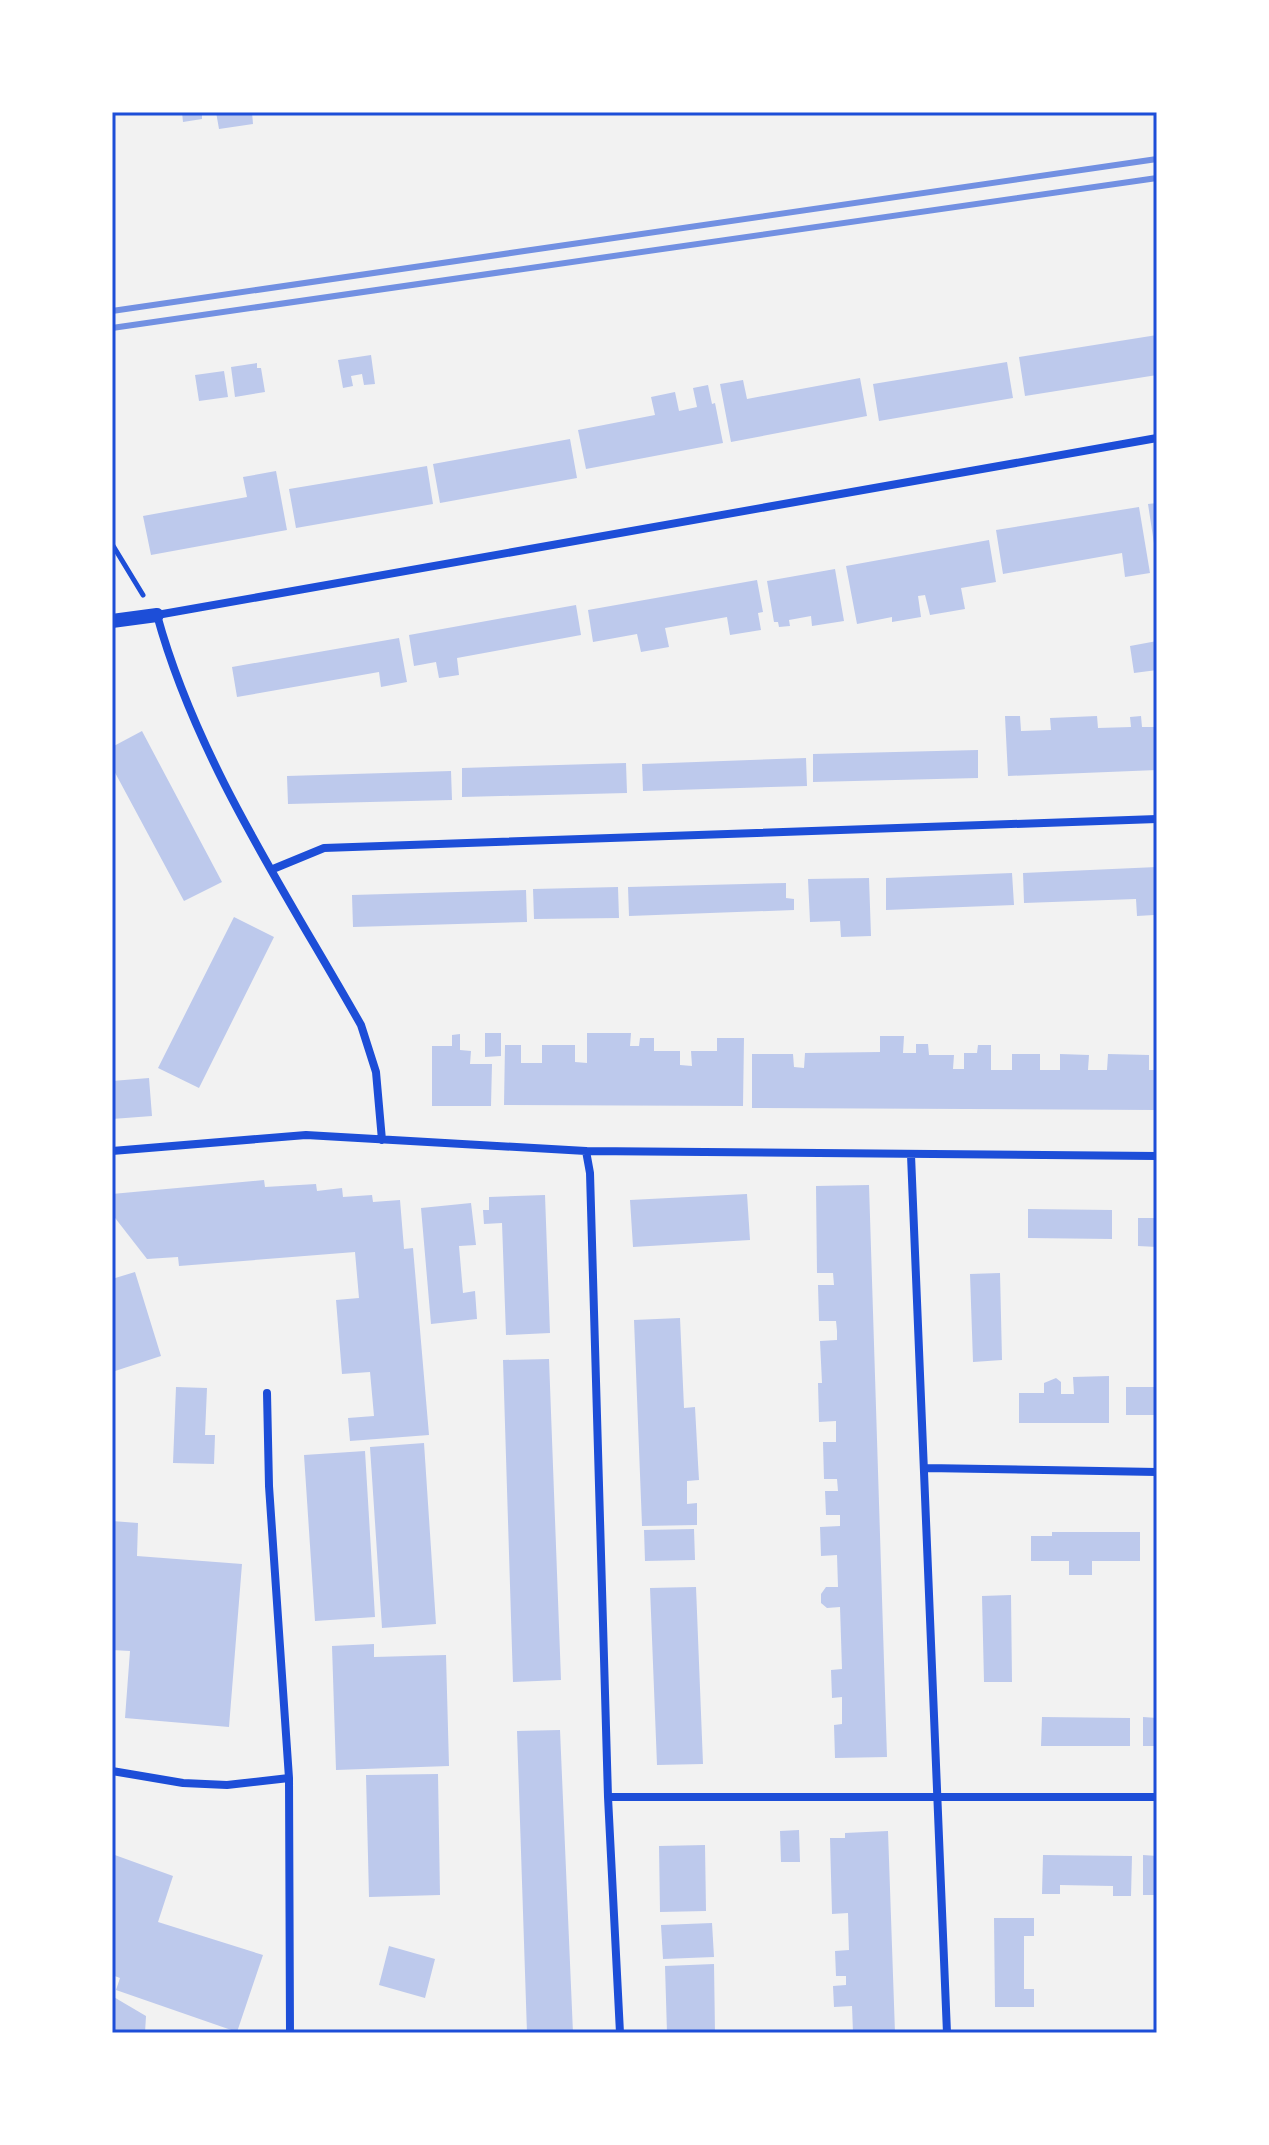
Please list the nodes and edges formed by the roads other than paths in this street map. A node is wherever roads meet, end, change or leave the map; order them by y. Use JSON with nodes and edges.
{"nodes":[{"id":1,"x":1157,"y":438,"type":"edge"},
{"id":2,"x":157,"y":615,"type":"junction"},
{"id":3,"x":112,"y":621,"type":"edge"},
{"id":4,"x":1157,"y":819,"type":"edge"},
{"id":5,"x":273,"y":869,"type":"junction"},
{"id":6,"x":382,"y":1140,"type":"junction"},
{"id":7,"x":112,"y":1151,"type":"edge"},
{"id":8,"x":586,"y":1151,"type":"junction"},
{"id":9,"x":911,"y":1155,"type":"junction"},
{"id":10,"x":1157,"y":1156,"type":"edge"},
{"id":11,"x":267,"y":1393,"type":"dead end"},
{"id":12,"x":926,"y":1468,"type":"junction"},
{"id":13,"x":1157,"y":1472,"type":"edge"},
{"id":14,"x":112,"y":1771,"type":"edge"},
{"id":15,"x":289,"y":1778,"type":"junction"},
{"id":16,"x":936,"y":1795,"type":"junction"},
{"id":17,"x":608,"y":1797,"type":"junction"},
{"id":18,"x":1157,"y":1797,"type":"edge"},
{"id":19,"x":290,"y":2033,"type":"edge"},
{"id":20,"x":620,"y":2033,"type":"edge"},
{"id":21,"x":947,"y":2033,"type":"edge"}],
"edges":[{"from":1,"to":2,"type":"street"},
{"from":2,"to":3,"type":"street"},
{"from":2,"to":5,"type":"street"},
{"from":4,"to":5,"type":"street"},
{"from":5,"to":6,"type":"street"},
{"from":6,"to":7,"type":"street"},
{"from":6,"to":8,"type":"street"},
{"from":8,"to":9,"type":"street"},
{"from":8,"to":17,"type":"street"},
{"from":9,"to":10,"type":"street"},
{"from":9,"to":12,"type":"street"},
{"from":11,"to":15,"type":"street"},
{"from":12,"to":13,"type":"street"},
{"from":12,"to":16,"type":"street"},
{"from":14,"to":15,"type":"street"},
{"from":15,"to":19,"type":"street"},
{"from":16,"to":17,"type":"street"},
{"from":16,"to":18,"type":"street"},
{"from":16,"to":21,"type":"street"},
{"from":17,"to":20,"type":"street"}]}
